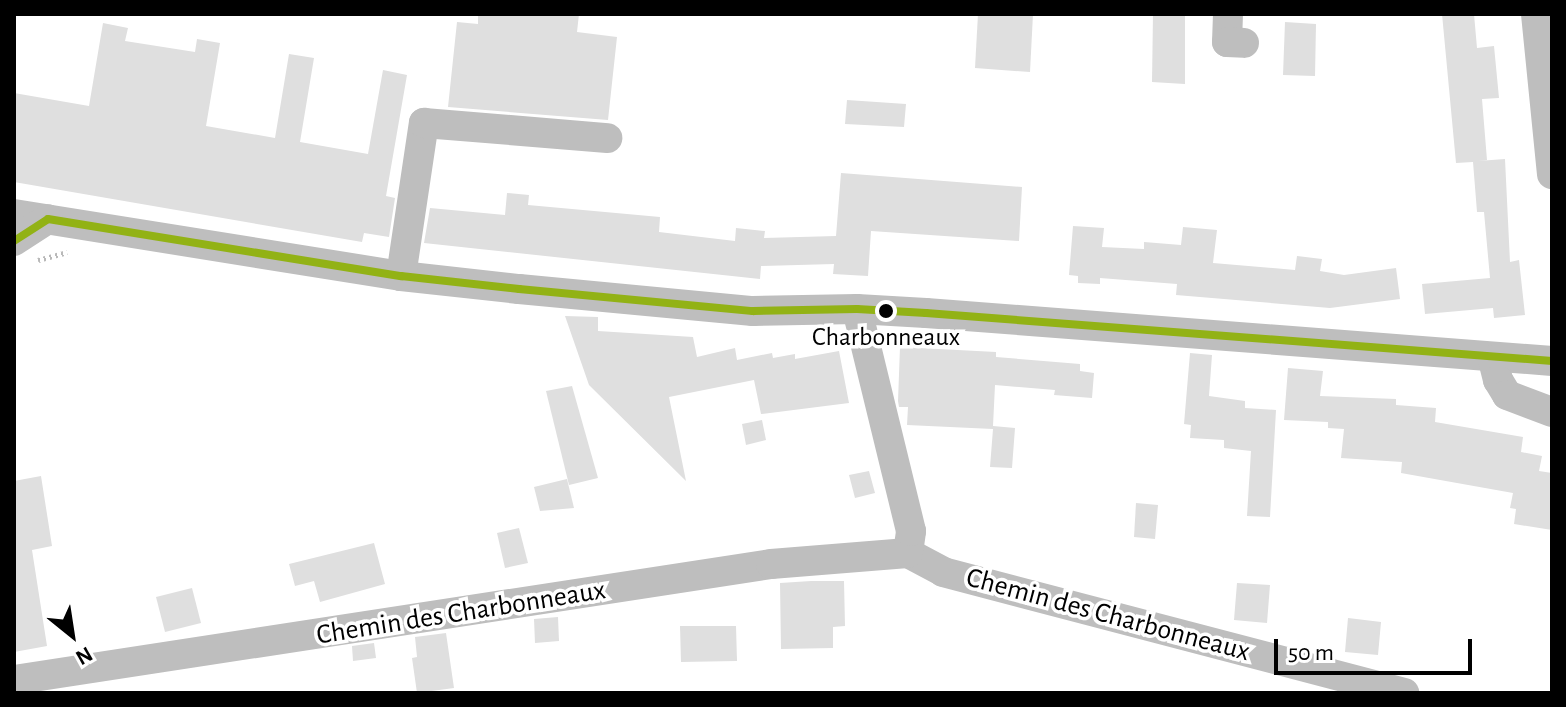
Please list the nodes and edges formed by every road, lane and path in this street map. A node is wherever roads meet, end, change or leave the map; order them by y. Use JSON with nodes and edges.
{"nodes":[{"id":1,"x":1228,"y":14,"type":"edge"},
{"id":2,"x":1536,"y":14,"type":"edge"},
{"id":3,"x":1244,"y":43,"type":"dead end"},
{"id":4,"x":607,"y":138,"type":"dead end"},
{"id":5,"x":1552,"y":174,"type":"edge"},
{"id":6,"x":14,"y":214,"type":"edge"},
{"id":7,"x":48,"y":219,"type":"junction"},
{"id":8,"x":87,"y":226,"type":"junction"},
{"id":9,"x":21,"y":252,"type":"edge"},
{"id":10,"x":401,"y":276,"type":"junction"},
{"id":11,"x":857,"y":309,"type":"junction"},
{"id":12,"x":1493,"y":360,"type":"junction"},
{"id":13,"x":1552,"y":361,"type":"edge"},
{"id":14,"x":1552,"y":412,"type":"edge"},
{"id":15,"x":908,"y":553,"type":"junction"},
{"id":16,"x":14,"y":680,"type":"edge"},
{"id":17,"x":1404,"y":693,"type":"edge"}],
"edges":[{"from":1,"to":3,"type":"street"},
{"from":2,"to":5,"type":"street"},
{"from":4,"to":10,"type":"street"},
{"from":6,"to":7,"type":"street"},
{"from":7,"to":8,"type":"street"},
{"from":7,"to":9,"type":"street"},
{"from":8,"to":9,"type":"path"},
{"from":8,"to":10,"type":"street"},
{"from":10,"to":11,"type":"street"},
{"from":11,"to":12,"type":"street"},
{"from":11,"to":15,"type":"street"},
{"from":12,"to":13,"type":"street"},
{"from":12,"to":14,"type":"street"},
{"from":15,"to":16,"type":"street","name":"Chemin des Charbonneaux"},
{"from":15,"to":17,"type":"street","name":"Chemin des Charbonneaux"}]}
